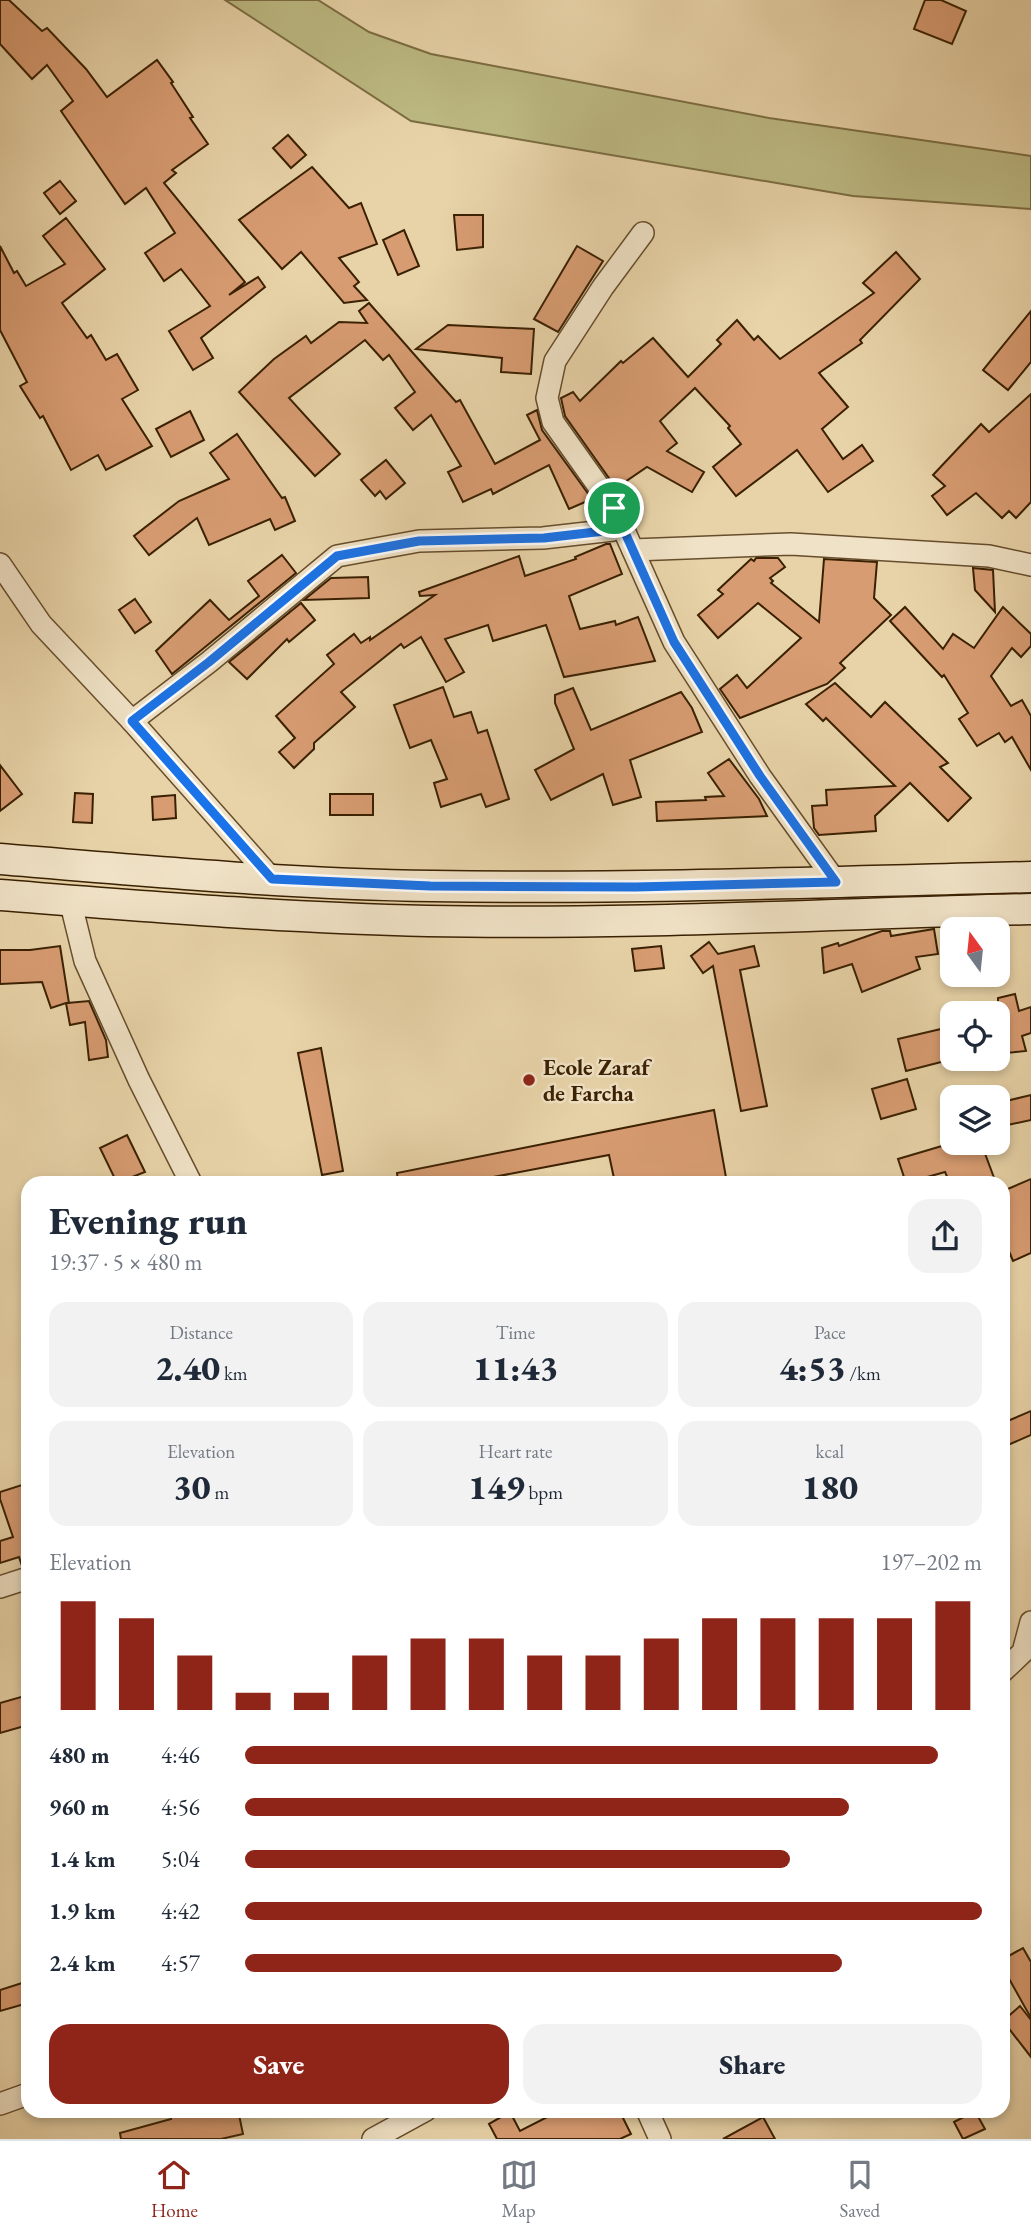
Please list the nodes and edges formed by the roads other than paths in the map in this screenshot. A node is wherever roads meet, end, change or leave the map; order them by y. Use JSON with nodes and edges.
{"nodes":[{"id":1,"x":643,"y":233,"type":"dead end"},
{"id":2,"x":614,"y":508,"type":"junction"},
{"id":3,"x":633,"y":550,"type":"junction"},
{"id":4,"x":0,"y":564,"type":"edge"},
{"id":5,"x":1031,"y":565,"type":"edge"},
{"id":6,"x":132,"y":721,"type":"junction"},
{"id":7,"x":0,"y":859,"type":"edge"},
{"id":8,"x":1031,"y":877,"type":"edge"},
{"id":9,"x":272,"y":879,"type":"junction"},
{"id":10,"x":836,"y":882,"type":"junction"},
{"id":11,"x":430,"y":886,"type":"junction"},
{"id":12,"x":0,"y":895,"type":"edge"},
{"id":13,"x":70,"y":900,"type":"junction"},
{"id":14,"x":1031,"y":909,"type":"edge"},
{"id":15,"x":428,"y":920,"type":"junction"},
{"id":16,"x":187,"y":1176,"type":"edge"},
{"id":17,"x":21,"y":1580,"type":"edge"},
{"id":18,"x":0,"y":1587,"type":"edge"},
{"id":19,"x":1031,"y":1622,"type":"edge"},
{"id":20,"x":1010,"y":1664,"type":"edge"},
{"id":21,"x":21,"y":2097,"type":"edge"},
{"id":22,"x":0,"y":2105,"type":"edge"},
{"id":23,"x":411,"y":2118,"type":"edge"},
{"id":24,"x":650,"y":2118,"type":"edge"},
{"id":25,"x":373,"y":2139,"type":"edge"},
{"id":26,"x":660,"y":2139,"type":"edge"}],
"edges":[{"from":1,"to":2,"type":"street"},
{"from":2,"to":3,"type":"street"},
{"from":2,"to":6,"type":"street"},
{"from":3,"to":5,"type":"street"},
{"from":3,"to":10,"type":"street"},
{"from":4,"to":6,"type":"street"},
{"from":6,"to":9,"type":"street"},
{"from":7,"to":9,"type":"street"},
{"from":8,"to":10,"type":"street"},
{"from":9,"to":11,"type":"street"},
{"from":10,"to":11,"type":"street"},
{"from":11,"to":15,"type":"street"},
{"from":12,"to":13,"type":"street"},
{"from":13,"to":15,"type":"street"},
{"from":13,"to":16,"type":"street"},
{"from":14,"to":15,"type":"street"},
{"from":17,"to":18,"type":"street"},
{"from":19,"to":20,"type":"street"},
{"from":21,"to":22,"type":"street"},
{"from":23,"to":25,"type":"street"},
{"from":24,"to":26,"type":"street"}]}
